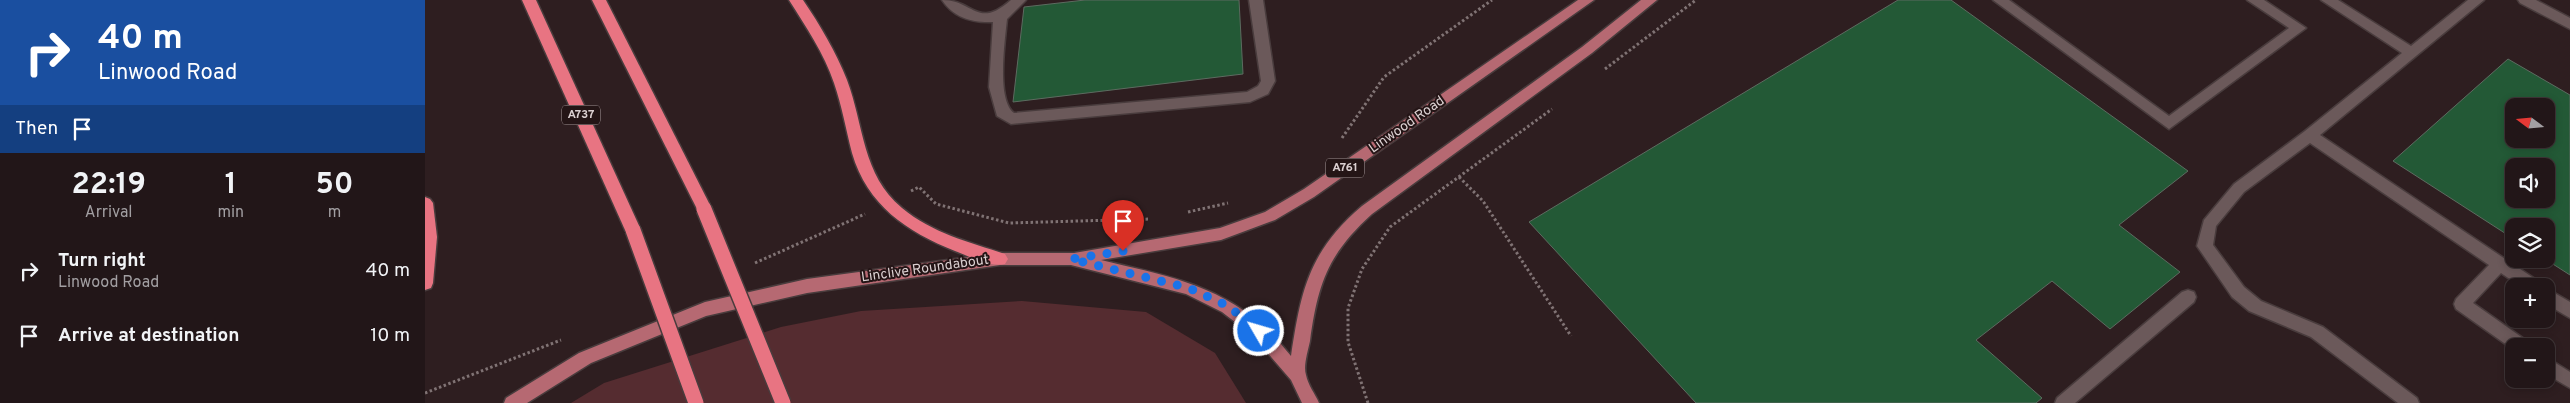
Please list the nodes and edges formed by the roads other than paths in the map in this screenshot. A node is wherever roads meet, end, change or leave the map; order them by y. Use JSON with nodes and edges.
{"nodes":[{"id":1,"x":529,"y":0,"type":"edge"},
{"id":2,"x":599,"y":0,"type":"edge"},
{"id":3,"x":796,"y":0,"type":"edge"},
{"id":4,"x":949,"y":0,"type":"edge"},
{"id":5,"x":1019,"y":0,"type":"edge"},
{"id":6,"x":1256,"y":0,"type":"edge"},
{"id":7,"x":1587,"y":0,"type":"edge"},
{"id":8,"x":1651,"y":0,"type":"edge"},
{"id":9,"x":2000,"y":0,"type":"edge"},
{"id":10,"x":2254,"y":0,"type":"edge"},
{"id":11,"x":2328,"y":0,"type":"edge"},
{"id":12,"x":2477,"y":0,"type":"edge"},
{"id":13,"x":2525,"y":0,"type":"edge"},
{"id":14,"x":1000,"y":17,"type":"junction"},
{"id":15,"x":2570,"y":24,"type":"edge"},
{"id":16,"x":2411,"y":52,"type":"junction"},
{"id":17,"x":2310,"y":135,"type":"junction"},
{"id":18,"x":425,"y":202,"type":"edge"},
{"id":19,"x":1000,"y":259,"type":"junction"},
{"id":20,"x":1071,"y":259,"type":"junction"},
{"id":21,"x":2499,"y":264,"type":"junction"},
{"id":22,"x":2521,"y":278,"type":"edge"},
{"id":23,"x":425,"y":283,"type":"edge"},
{"id":24,"x":2188,"y":297,"type":"dead end"},
{"id":25,"x":2555,"y":301,"type":"edge"},
{"id":26,"x":2570,"y":311,"type":"edge"},
{"id":27,"x":2510,"y":338,"type":"edge"},
{"id":28,"x":2555,"y":370,"type":"edge"},
{"id":29,"x":1297,"y":375,"type":"junction"},
{"id":30,"x":2570,"y":381,"type":"edge"},
{"id":31,"x":512,"y":403,"type":"edge"},
{"id":32,"x":696,"y":403,"type":"edge"},
{"id":33,"x":783,"y":403,"type":"edge"},
{"id":34,"x":1311,"y":403,"type":"edge"},
{"id":35,"x":2063,"y":403,"type":"edge"},
{"id":36,"x":2411,"y":403,"type":"edge"}],
"edges":[{"from":1,"to":32,"type":"highway","number":"A737","bridge":true},
{"from":2,"to":33,"type":"highway","bridge":true},
{"from":3,"to":19,"type":"highway"},
{"from":4,"to":14,"type":"street"},
{"from":5,"to":14,"type":"street"},
{"from":6,"to":14,"type":"street"},
{"from":7,"to":20,"type":"main road","name":"Linwood Road","number":"A761"},
{"from":8,"to":29,"type":"main road"},
{"from":9,"to":10,"type":"street"},
{"from":11,"to":16,"type":"street"},
{"from":12,"to":16,"type":"street"},
{"from":13,"to":15,"type":"street"},
{"from":16,"to":17,"type":"street"},
{"from":17,"to":21,"type":"street"},
{"from":17,"to":36,"type":"street"},
{"from":18,"to":23,"type":"highway"},
{"from":19,"to":20,"type":"main road","name":"Linclive Roundabout"},
{"from":19,"to":31,"type":"main road","name":"Linclive Roundabout"},
{"from":20,"to":29,"type":"main road","name":"Linclive Roundabout"},
{"from":21,"to":22,"type":"street"},
{"from":21,"to":27,"type":"street"},
{"from":24,"to":35,"type":"street"},
{"from":25,"to":26,"type":"street"},
{"from":28,"to":30,"type":"street"},
{"from":29,"to":34,"type":"main road","name":"Linclive Roundabout"}]}
